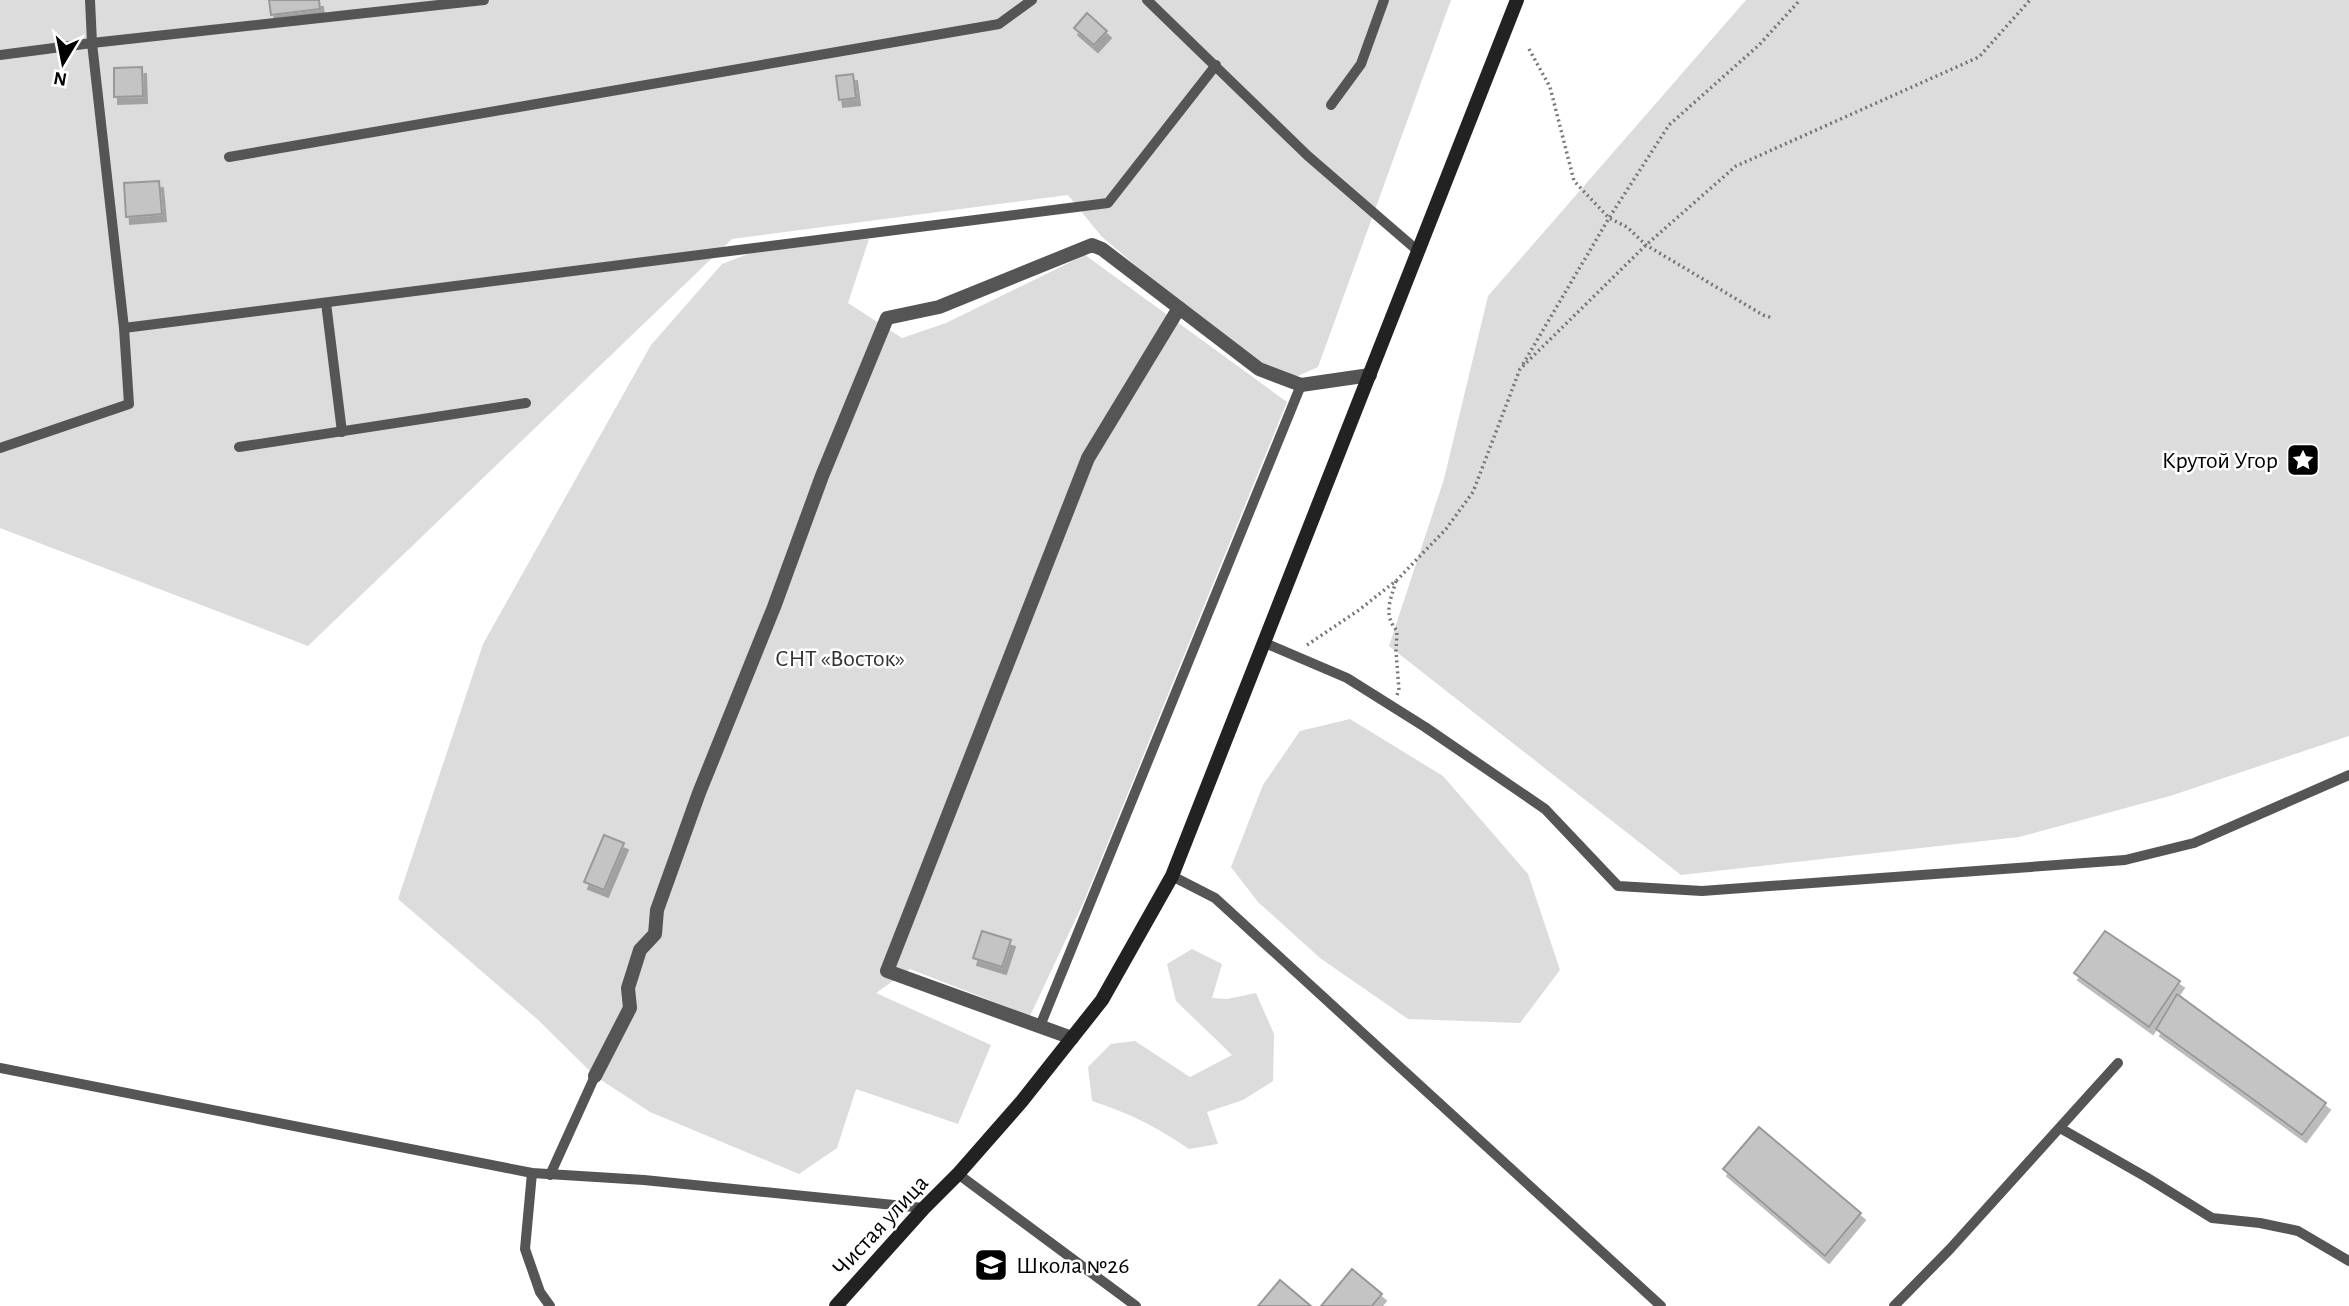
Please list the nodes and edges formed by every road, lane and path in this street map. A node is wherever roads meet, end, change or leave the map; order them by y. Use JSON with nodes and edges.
{"nodes":[{"id":1,"x":90,"y":0,"type":"edge"},
{"id":2,"x":484,"y":0,"type":"edge"},
{"id":3,"x":1032,"y":0,"type":"edge"},
{"id":4,"x":1147,"y":0,"type":"edge"},
{"id":5,"x":1384,"y":0,"type":"edge"},
{"id":6,"x":1517,"y":0,"type":"edge"},
{"id":7,"x":1800,"y":0,"type":"edge"},
{"id":8,"x":2030,"y":0,"type":"edge"},
{"id":9,"x":92,"y":43,"type":"junction"},
{"id":10,"x":1530,"y":49,"type":"dead end"},
{"id":11,"x":0,"y":55,"type":"edge"},
{"id":12,"x":1216,"y":65,"type":"junction"},
{"id":13,"x":1331,"y":104,"type":"dead end"},
{"id":14,"x":229,"y":158,"type":"dead end"},
{"id":15,"x":1609,"y":218,"type":"junction"},
{"id":16,"x":1646,"y":245,"type":"junction"},
{"id":17,"x":1418,"y":251,"type":"junction"},
{"id":18,"x":326,"y":303,"type":"junction"},
{"id":19,"x":1179,"y":308,"type":"junction"},
{"id":20,"x":1773,"y":318,"type":"dead end"},
{"id":21,"x":124,"y":328,"type":"junction"},
{"id":22,"x":1520,"y":369,"type":"junction"},
{"id":23,"x":1370,"y":375,"type":"junction"},
{"id":24,"x":1301,"y":385,"type":"junction"},
{"id":25,"x":526,"y":403,"type":"dead end"},
{"id":26,"x":342,"y":432,"type":"junction"},
{"id":27,"x":239,"y":447,"type":"dead end"},
{"id":28,"x":0,"y":448,"type":"edge"},
{"id":29,"x":1397,"y":580,"type":"junction"},
{"id":30,"x":1265,"y":643,"type":"junction"},
{"id":31,"x":1293,"y":653,"type":"junction"},
{"id":32,"x":1392,"y":706,"type":"junction"},
{"id":33,"x":2349,"y":775,"type":"edge"},
{"id":34,"x":1172,"y":876,"type":"junction"},
{"id":35,"x":1040,"y":1026,"type":"junction"},
{"id":36,"x":1072,"y":1038,"type":"junction"},
{"id":37,"x":2118,"y":1063,"type":"dead end"},
{"id":38,"x":0,"y":1068,"type":"edge"},
{"id":39,"x":595,"y":1076,"type":"joint"},
{"id":40,"x":2060,"y":1128,"type":"junction"},
{"id":41,"x":532,"y":1173,"type":"junction"},
{"id":42,"x":958,"y":1174,"type":"junction"},
{"id":43,"x":550,"y":1175,"type":"junction"},
{"id":44,"x":924,"y":1208,"type":"junction"},
{"id":45,"x":2349,"y":1261,"type":"edge"},
{"id":46,"x":550,"y":1306,"type":"edge"},
{"id":47,"x":836,"y":1306,"type":"edge"},
{"id":48,"x":1136,"y":1306,"type":"edge"},
{"id":49,"x":1661,"y":1306,"type":"edge"},
{"id":50,"x":1894,"y":1306,"type":"edge"}],
"edges":[{"from":1,"to":9,"type":"lane"},
{"from":2,"to":9,"type":"lane"},
{"from":3,"to":14,"type":"lane"},
{"from":4,"to":12,"type":"lane"},
{"from":5,"to":13,"type":"lane"},
{"from":6,"to":17,"type":"main road","name":"Чистая улица"},
{"from":7,"to":15,"type":"path"},
{"from":8,"to":16,"type":"path"},
{"from":9,"to":11,"type":"lane"},
{"from":9,"to":21,"type":"lane"},
{"from":10,"to":15,"type":"path"},
{"from":12,"to":17,"type":"lane"},
{"from":12,"to":18,"type":"lane"},
{"from":15,"to":16,"type":"path"},
{"from":15,"to":22,"type":"path"},
{"from":16,"to":20,"type":"path"},
{"from":16,"to":22,"type":"path"},
{"from":17,"to":23,"type":"main road","name":"Чистая улица"},
{"from":18,"to":21,"type":"lane"},
{"from":18,"to":26,"type":"lane"},
{"from":19,"to":24,"type":"street"},
{"from":19,"to":35,"type":"street"},
{"from":19,"to":39,"type":"street"},
{"from":21,"to":28,"type":"lane"},
{"from":22,"to":29,"type":"path"},
{"from":23,"to":24,"type":"street"},
{"from":23,"to":30,"type":"main road","name":"Чистая улица"},
{"from":24,"to":35,"type":"lane"},
{"from":25,"to":26,"type":"lane"},
{"from":26,"to":27,"type":"lane"},
{"from":29,"to":31,"type":"path"},
{"from":29,"to":32,"type":"path"},
{"from":30,"to":31,"type":"lane"},
{"from":30,"to":34,"type":"main road","name":"Чистая улица"},
{"from":31,"to":32,"type":"lane"},
{"from":32,"to":33,"type":"lane"},
{"from":34,"to":36,"type":"main road","name":"Чистая улица"},
{"from":34,"to":49,"type":"lane"},
{"from":35,"to":36,"type":"street"},
{"from":36,"to":42,"type":"main road","name":"Чистая улица"},
{"from":37,"to":40,"type":"lane"},
{"from":38,"to":41,"type":"lane"},
{"from":39,"to":43,"type":"lane"},
{"from":40,"to":45,"type":"lane"},
{"from":40,"to":50,"type":"lane"},
{"from":41,"to":43,"type":"lane"},
{"from":41,"to":46,"type":"lane"},
{"from":42,"to":44,"type":"main road","name":"Чистая улица"},
{"from":42,"to":48,"type":"lane"},
{"from":43,"to":44,"type":"lane"},
{"from":44,"to":47,"type":"main road","name":"Чистая улица"}]}
